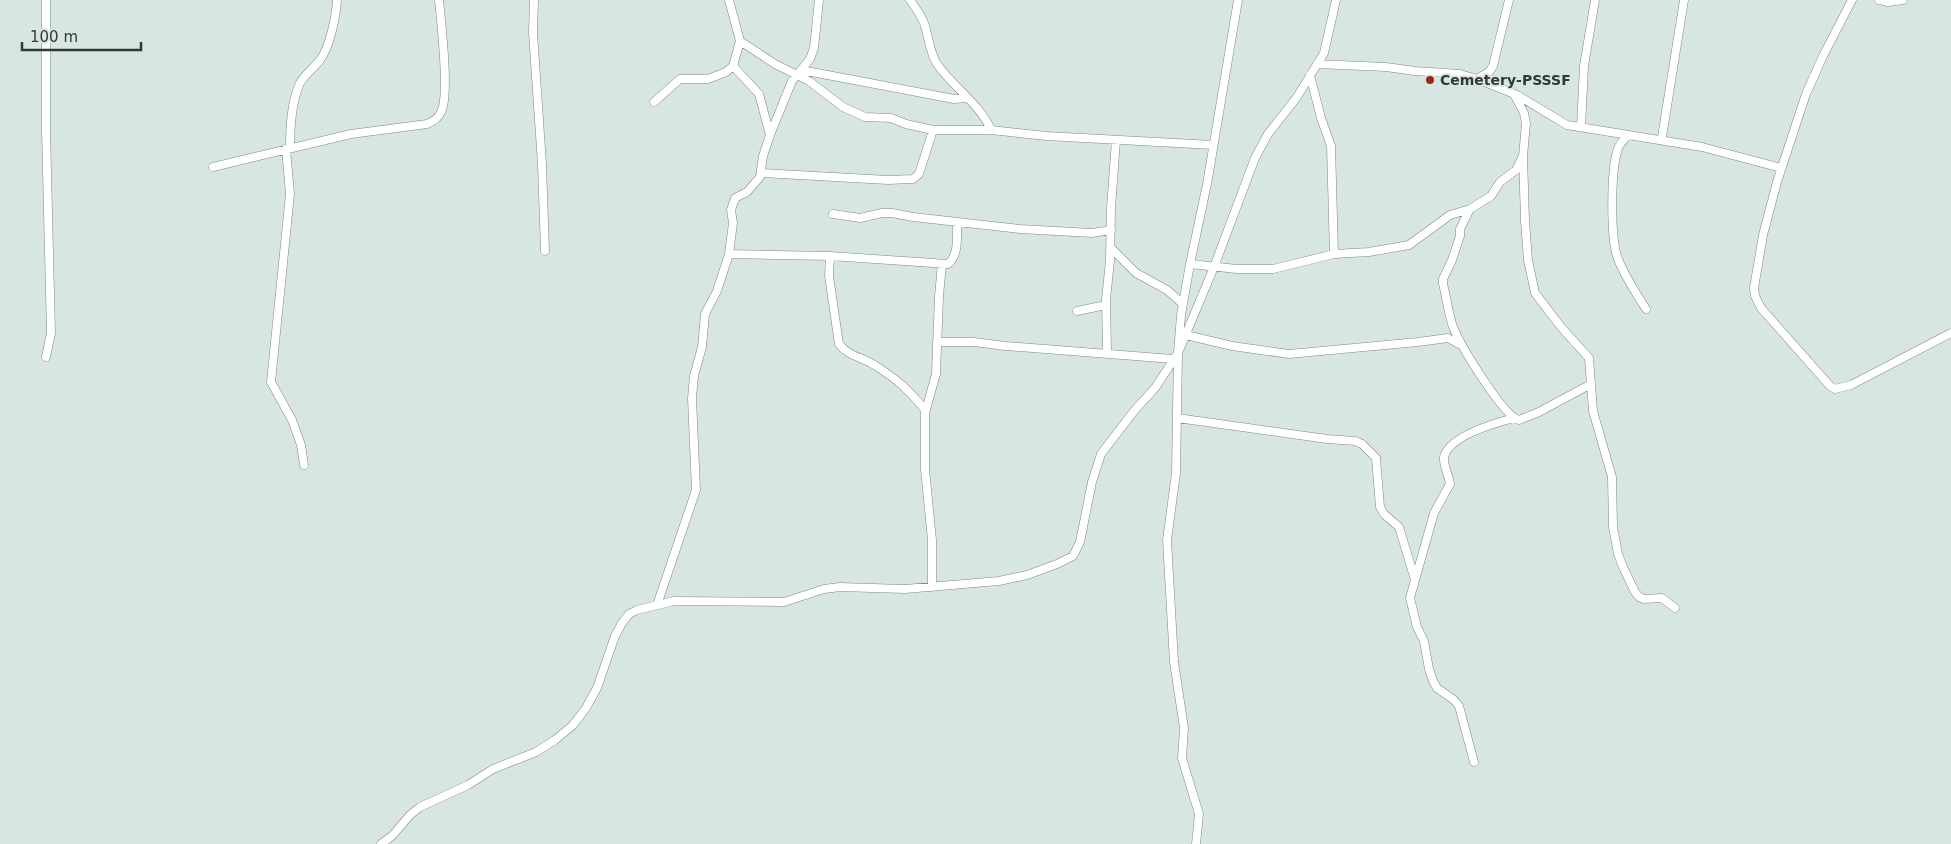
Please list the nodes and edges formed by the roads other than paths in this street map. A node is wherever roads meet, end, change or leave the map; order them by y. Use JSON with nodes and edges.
{"nodes":[{"id":1,"x":46,"y":0,"type":"edge"},
{"id":2,"x":336,"y":0,"type":"edge"},
{"id":3,"x":439,"y":0,"type":"edge"},
{"id":4,"x":534,"y":0,"type":"edge"},
{"id":5,"x":729,"y":0,"type":"edge"},
{"id":6,"x":819,"y":0,"type":"edge"},
{"id":7,"x":910,"y":0,"type":"edge"},
{"id":8,"x":1238,"y":0,"type":"edge"},
{"id":9,"x":1336,"y":0,"type":"edge"},
{"id":10,"x":1509,"y":0,"type":"edge"},
{"id":11,"x":1595,"y":0,"type":"edge"},
{"id":12,"x":1684,"y":0,"type":"edge"},
{"id":13,"x":1852,"y":0,"type":"edge"},
{"id":14,"x":1879,"y":0,"type":"edge"},
{"id":15,"x":1903,"y":0,"type":"edge"},
{"id":16,"x":740,"y":41,"type":"junction"},
{"id":17,"x":1317,"y":64,"type":"junction"},
{"id":18,"x":733,"y":66,"type":"junction"},
{"id":19,"x":799,"y":72,"type":"junction"},
{"id":20,"x":1310,"y":75,"type":"junction"},
{"id":21,"x":1477,"y":79,"type":"junction"},
{"id":22,"x":1514,"y":94,"type":"junction"},
{"id":23,"x":966,"y":98,"type":"junction"},
{"id":24,"x":654,"y":102,"type":"dead end"},
{"id":25,"x":1581,"y":127,"type":"junction"},
{"id":26,"x":932,"y":130,"type":"junction"},
{"id":27,"x":991,"y":130,"type":"junction"},
{"id":28,"x":770,"y":135,"type":"junction"},
{"id":29,"x":1627,"y":136,"type":"junction"},
{"id":30,"x":1116,"y":140,"type":"junction"},
{"id":31,"x":1659,"y":140,"type":"junction"},
{"id":32,"x":1213,"y":145,"type":"junction"},
{"id":33,"x":288,"y":149,"type":"junction"},
{"id":34,"x":1523,"y":156,"type":"junction"},
{"id":35,"x":213,"y":167,"type":"dead end"},
{"id":36,"x":1781,"y":168,"type":"junction"},
{"id":37,"x":761,"y":173,"type":"junction"},
{"id":38,"x":1470,"y":209,"type":"junction"},
{"id":39,"x":833,"y":214,"type":"dead end"},
{"id":40,"x":957,"y":222,"type":"junction"},
{"id":41,"x":1111,"y":230,"type":"junction"},
{"id":42,"x":1111,"y":248,"type":"junction"},
{"id":43,"x":545,"y":251,"type":"dead end"},
{"id":44,"x":729,"y":254,"type":"junction"},
{"id":45,"x":1334,"y":254,"type":"junction"},
{"id":46,"x":830,"y":256,"type":"junction"},
{"id":47,"x":942,"y":264,"type":"junction"},
{"id":48,"x":1190,"y":264,"type":"junction"},
{"id":49,"x":1214,"y":267,"type":"junction"},
{"id":50,"x":1183,"y":304,"type":"junction"},
{"id":51,"x":1106,"y":305,"type":"junction"},
{"id":52,"x":1646,"y":309,"type":"dead end"},
{"id":53,"x":1078,"y":311,"type":"dead end"},
{"id":54,"x":1951,"y":333,"type":"edge"},
{"id":55,"x":1186,"y":334,"type":"junction"},
{"id":56,"x":936,"y":342,"type":"junction"},
{"id":57,"x":1463,"y":346,"type":"junction"},
{"id":58,"x":1107,"y":353,"type":"junction"},
{"id":59,"x":1175,"y":356,"type":"junction"},
{"id":60,"x":46,"y":357,"type":"dead end"},
{"id":61,"x":1591,"y":384,"type":"junction"},
{"id":62,"x":925,"y":410,"type":"junction"},
{"id":63,"x":1177,"y":418,"type":"junction"},
{"id":64,"x":1514,"y":418,"type":"junction"},
{"id":65,"x":304,"y":465,"type":"dead end"},
{"id":66,"x":1415,"y":580,"type":"junction"},
{"id":67,"x":932,"y":587,"type":"junction"},
{"id":68,"x":658,"y":605,"type":"junction"},
{"id":69,"x":1675,"y":608,"type":"dead end"},
{"id":70,"x":1474,"y":762,"type":"dead end"},
{"id":71,"x":381,"y":844,"type":"edge"},
{"id":72,"x":1196,"y":844,"type":"edge"}],
"edges":[{"from":1,"to":60,"type":"street"},
{"from":2,"to":33,"type":"street"},
{"from":3,"to":33,"type":"street"},
{"from":4,"to":43,"type":"street"},
{"from":5,"to":16,"type":"street"},
{"from":6,"to":19,"type":"street"},
{"from":7,"to":23,"type":"street"},
{"from":8,"to":32,"type":"street"},
{"from":9,"to":17,"type":"street"},
{"from":10,"to":21,"type":"street"},
{"from":11,"to":25,"type":"street"},
{"from":12,"to":31,"type":"street"},
{"from":13,"to":36,"type":"street"},
{"from":14,"to":15,"type":"street"},
{"from":16,"to":18,"type":"street"},
{"from":16,"to":19,"type":"street"},
{"from":17,"to":20,"type":"street"},
{"from":17,"to":21,"type":"street"},
{"from":18,"to":24,"type":"street"},
{"from":18,"to":28,"type":"street"},
{"from":19,"to":23,"type":"street"},
{"from":19,"to":26,"type":"street"},
{"from":19,"to":28,"type":"street"},
{"from":20,"to":45,"type":"street"},
{"from":20,"to":49,"type":"street"},
{"from":21,"to":22,"type":"street"},
{"from":22,"to":25,"type":"street"},
{"from":22,"to":34,"type":"street"},
{"from":23,"to":27,"type":"street"},
{"from":25,"to":29,"type":"street"},
{"from":26,"to":27,"type":"street"},
{"from":26,"to":37,"type":"street"},
{"from":27,"to":30,"type":"street"},
{"from":28,"to":37,"type":"street"},
{"from":29,"to":31,"type":"street"},
{"from":29,"to":52,"type":"street"},
{"from":30,"to":32,"type":"street"},
{"from":30,"to":41,"type":"street"},
{"from":31,"to":36,"type":"street"},
{"from":32,"to":48,"type":"street"},
{"from":33,"to":35,"type":"street"},
{"from":33,"to":65,"type":"street"},
{"from":34,"to":38,"type":"street"},
{"from":34,"to":61,"type":"street"},
{"from":36,"to":54,"type":"street"},
{"from":37,"to":44,"type":"street"},
{"from":38,"to":45,"type":"street"},
{"from":38,"to":57,"type":"street"},
{"from":39,"to":40,"type":"street"},
{"from":40,"to":41,"type":"street"},
{"from":40,"to":47,"type":"street"},
{"from":41,"to":42,"type":"street"},
{"from":42,"to":50,"type":"street"},
{"from":42,"to":51,"type":"street"},
{"from":44,"to":46,"type":"street"},
{"from":44,"to":68,"type":"street"},
{"from":45,"to":49,"type":"street"},
{"from":46,"to":47,"type":"street"},
{"from":46,"to":62,"type":"street"},
{"from":47,"to":56,"type":"street"},
{"from":48,"to":49,"type":"street"},
{"from":48,"to":50,"type":"street"},
{"from":49,"to":55,"type":"street"},
{"from":50,"to":59,"type":"street"},
{"from":51,"to":53,"type":"street"},
{"from":51,"to":58,"type":"street"},
{"from":55,"to":57,"type":"street"},
{"from":55,"to":59,"type":"street"},
{"from":56,"to":58,"type":"street"},
{"from":56,"to":62,"type":"street"},
{"from":57,"to":64,"type":"street"},
{"from":58,"to":59,"type":"street"},
{"from":59,"to":63,"type":"street"},
{"from":59,"to":67,"type":"street"},
{"from":61,"to":64,"type":"street"},
{"from":61,"to":69,"type":"street"},
{"from":62,"to":67,"type":"street"},
{"from":63,"to":66,"type":"street"},
{"from":63,"to":72,"type":"street"},
{"from":64,"to":66,"type":"street"},
{"from":66,"to":70,"type":"street"},
{"from":67,"to":68,"type":"street"},
{"from":68,"to":71,"type":"street"}]}
